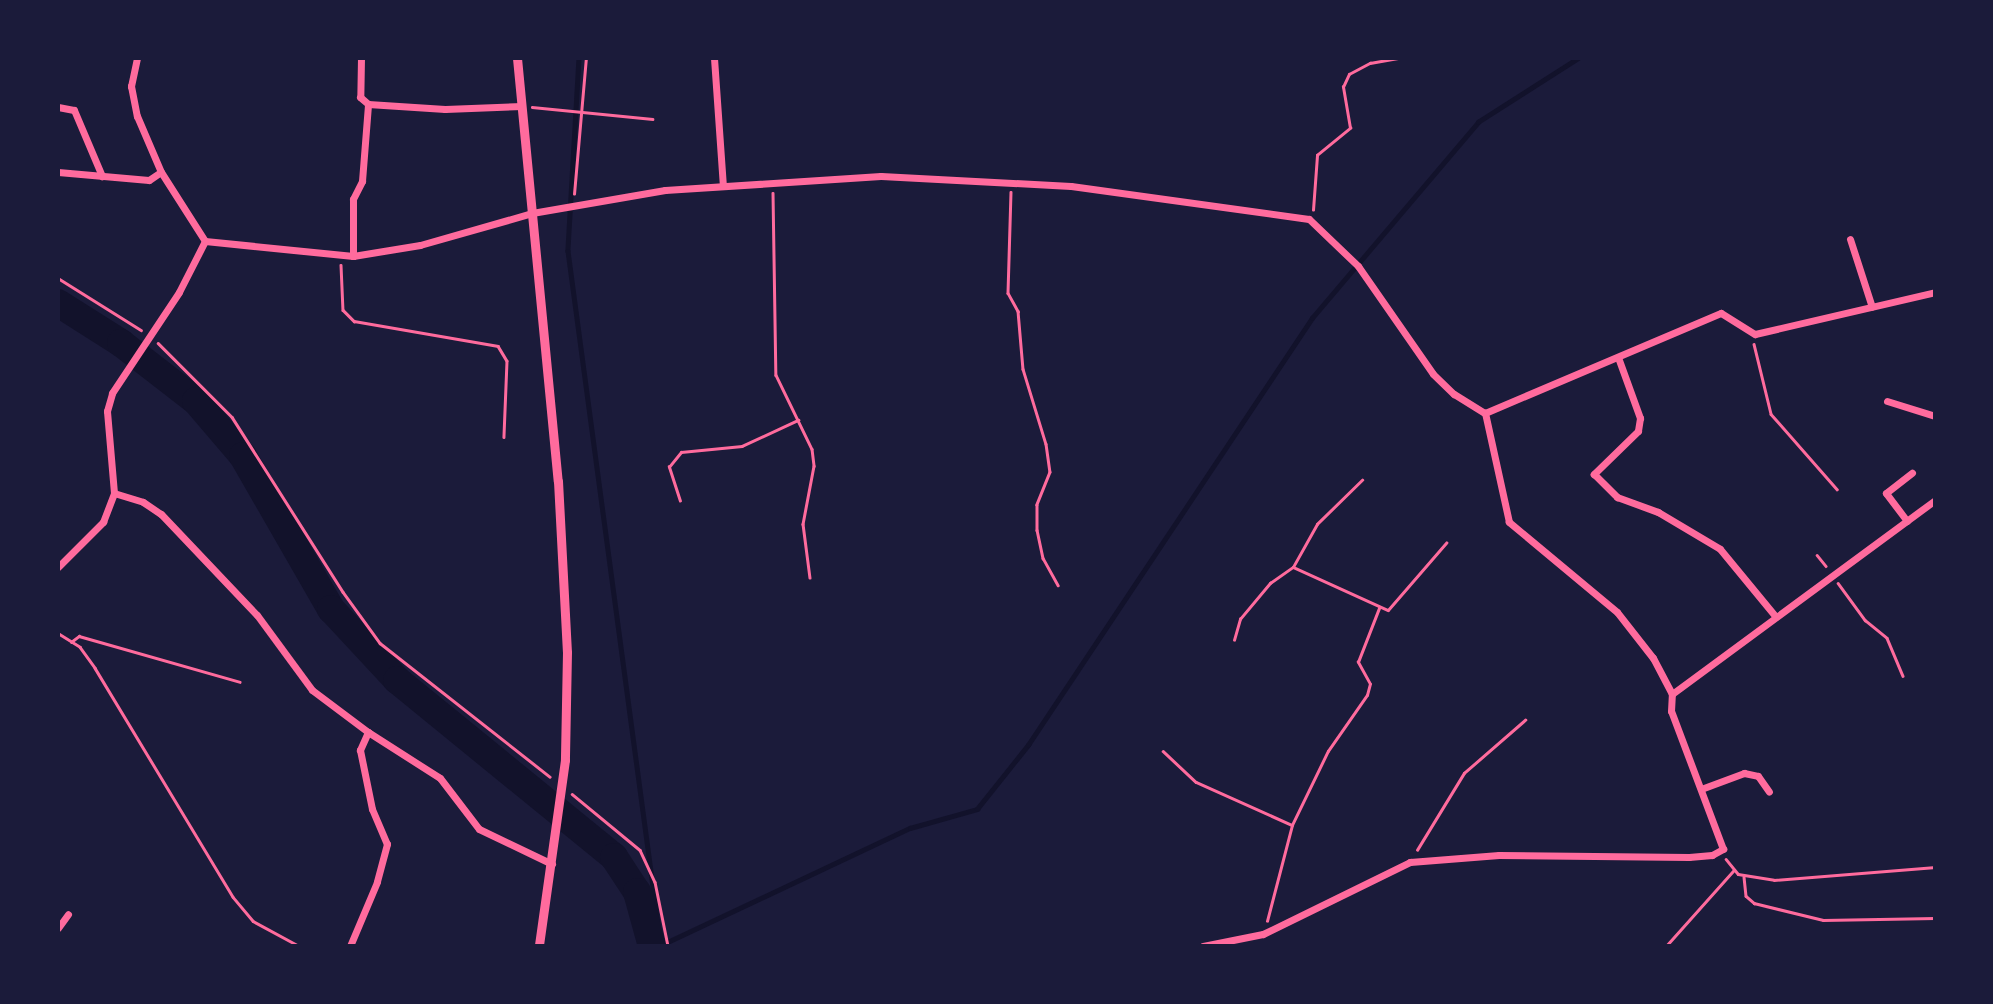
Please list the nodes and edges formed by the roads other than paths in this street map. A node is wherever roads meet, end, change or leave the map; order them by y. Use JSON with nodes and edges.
{"nodes":[{"id":1,"x":137,"y":58,"type":"edge"},
{"id":2,"x":361,"y":58,"type":"edge"},
{"id":3,"x":517,"y":58,"type":"edge"},
{"id":4,"x":714,"y":58,"type":"edge"},
{"id":5,"x":368,"y":104,"type":"junction"},
{"id":6,"x":522,"y":106,"type":"junction"},
{"id":7,"x":58,"y":107,"type":"edge"},
{"id":8,"x":58,"y":172,"type":"edge"},
{"id":9,"x":161,"y":172,"type":"junction"},
{"id":10,"x":102,"y":176,"type":"junction"},
{"id":11,"x":723,"y":186,"type":"junction"},
{"id":12,"x":531,"y":213,"type":"junction"},
{"id":13,"x":1850,"y":239,"type":"dead end"},
{"id":14,"x":205,"y":241,"type":"junction"},
{"id":15,"x":353,"y":256,"type":"junction"},
{"id":16,"x":1935,"y":292,"type":"edge"},
{"id":17,"x":1872,"y":307,"type":"junction"},
{"id":18,"x":1619,"y":360,"type":"junction"},
{"id":19,"x":1887,"y":401,"type":"dead end"},
{"id":20,"x":1485,"y":413,"type":"junction"},
{"id":21,"x":1935,"y":416,"type":"edge"},
{"id":22,"x":1912,"y":473,"type":"dead end"},
{"id":23,"x":114,"y":493,"type":"junction"},
{"id":24,"x":1935,"y":500,"type":"edge"},
{"id":25,"x":1907,"y":521,"type":"junction"},
{"id":26,"x":58,"y":567,"type":"edge"},
{"id":27,"x":1776,"y":617,"type":"junction"},
{"id":28,"x":1672,"y":694,"type":"junction"},
{"id":29,"x":368,"y":732,"type":"junction"},
{"id":30,"x":1701,"y":789,"type":"junction"},
{"id":31,"x":1769,"y":792,"type":"dead end"},
{"id":32,"x":552,"y":863,"type":"junction"},
{"id":33,"x":68,"y":914,"type":"dead end"},
{"id":34,"x":58,"y":928,"type":"edge"},
{"id":35,"x":350,"y":946,"type":"edge"},
{"id":36,"x":539,"y":946,"type":"edge"},
{"id":37,"x":1203,"y":946,"type":"edge"}],
"edges":[{"from":1,"to":9,"type":"street"},
{"from":2,"to":5,"type":"street"},
{"from":3,"to":6,"type":"street"},
{"from":4,"to":11,"type":"street"},
{"from":5,"to":6,"type":"street"},
{"from":5,"to":15,"type":"street"},
{"from":6,"to":12,"type":"street"},
{"from":7,"to":10,"type":"street"},
{"from":8,"to":10,"type":"street"},
{"from":9,"to":10,"type":"street"},
{"from":9,"to":14,"type":"street"},
{"from":11,"to":12,"type":"street"},
{"from":11,"to":20,"type":"street"},
{"from":12,"to":15,"type":"street"},
{"from":12,"to":32,"type":"street"},
{"from":13,"to":17,"type":"street"},
{"from":14,"to":15,"type":"street"},
{"from":14,"to":23,"type":"street"},
{"from":16,"to":17,"type":"street"},
{"from":17,"to":18,"type":"street"},
{"from":18,"to":20,"type":"street"},
{"from":18,"to":27,"type":"street"},
{"from":19,"to":21,"type":"street"},
{"from":20,"to":28,"type":"street"},
{"from":22,"to":25,"type":"street"},
{"from":23,"to":26,"type":"street"},
{"from":23,"to":29,"type":"street"},
{"from":24,"to":25,"type":"street"},
{"from":25,"to":27,"type":"street"},
{"from":27,"to":28,"type":"street"},
{"from":28,"to":30,"type":"street"},
{"from":29,"to":32,"type":"street"},
{"from":29,"to":35,"type":"street"},
{"from":30,"to":31,"type":"street"},
{"from":30,"to":37,"type":"street"},
{"from":32,"to":36,"type":"street"},
{"from":33,"to":34,"type":"street"}]}
